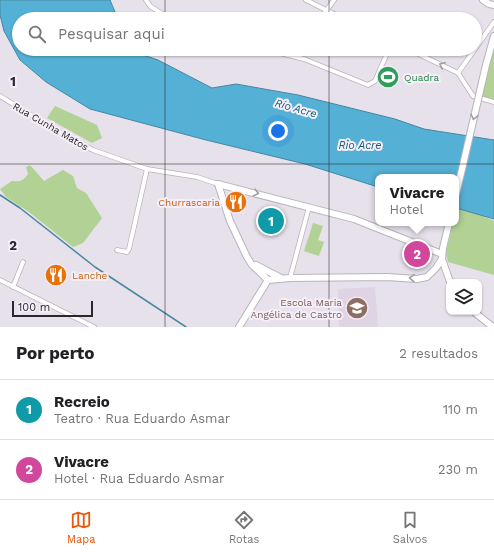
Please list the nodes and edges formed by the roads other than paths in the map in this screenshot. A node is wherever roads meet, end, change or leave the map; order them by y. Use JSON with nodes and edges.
{"nodes":[{"id":1,"x":146,"y":0,"type":"edge"},
{"id":2,"x":306,"y":0,"type":"edge"},
{"id":3,"x":334,"y":0,"type":"edge"},
{"id":4,"x":483,"y":0,"type":"edge"},
{"id":5,"x":494,"y":5,"type":"edge"},
{"id":6,"x":326,"y":10,"type":"junction"},
{"id":7,"x":159,"y":12,"type":"edge"},
{"id":8,"x":330,"y":12,"type":"edge"},
{"id":9,"x":494,"y":22,"type":"edge"},
{"id":10,"x":494,"y":36,"type":"edge"},
{"id":11,"x":482,"y":39,"type":"edge"},
{"id":12,"x":492,"y":49,"type":"edge"},
{"id":13,"x":295,"y":56,"type":"edge"},
{"id":14,"x":386,"y":56,"type":"edge"},
{"id":15,"x":423,"y":56,"type":"edge"},
{"id":16,"x":470,"y":56,"type":"edge"},
{"id":17,"x":458,"y":74,"type":"junction"},
{"id":18,"x":0,"y":96,"type":"edge"},
{"id":19,"x":494,"y":102,"type":"edge"},
{"id":20,"x":148,"y":169,"type":"junction"},
{"id":21,"x":459,"y":181,"type":"edge"},
{"id":22,"x":218,"y":184,"type":"junction"},
{"id":23,"x":309,"y":207,"type":"junction"},
{"id":24,"x":448,"y":226,"type":"edge"},
{"id":25,"x":117,"y":250,"type":"dead end"},
{"id":26,"x":442,"y":257,"type":"junction"},
{"id":27,"x":250,"y":261,"type":"junction"},
{"id":28,"x":23,"y":262,"type":"dead end"},
{"id":29,"x":283,"y":278,"type":"junction"},
{"id":30,"x":290,"y":278,"type":"junction"},
{"id":31,"x":449,"y":279,"type":"edge"},
{"id":32,"x":0,"y":280,"type":"edge"},
{"id":33,"x":268,"y":280,"type":"junction"},
{"id":34,"x":13,"y":286,"type":"junction"},
{"id":35,"x":478,"y":315,"type":"edge"},
{"id":36,"x":94,"y":327,"type":"edge"},
{"id":37,"x":239,"y":327,"type":"edge"},
{"id":38,"x":493,"y":327,"type":"edge"}],
"edges":[{"from":1,"to":7,"type":"street"},
{"from":2,"to":6,"type":"street"},
{"from":3,"to":6,"type":"street"},
{"from":4,"to":5,"type":"main road"},
{"from":6,"to":8,"type":"street"},
{"from":9,"to":11,"type":"street"},
{"from":10,"to":12,"type":"main road"},
{"from":12,"to":21,"type":"main road","one_way":true,"bridge":true},
{"from":13,"to":14,"type":"street"},
{"from":17,"to":15,"type":"street","one_way":true},
{"from":16,"to":17,"type":"street"},
{"from":17,"to":19,"type":"street"},
{"from":18,"to":20,"type":"street","name":"Rua Cunha Matos"},
{"from":20,"to":22,"type":"street","name":"Rua Cunha Matos"},
{"from":20,"to":25,"type":"street"},
{"from":22,"to":23,"type":"main road","one_way":true},
{"from":22,"to":27,"type":"main road"},
{"from":23,"to":26,"type":"main road"},
{"from":23,"to":30,"type":"street"},
{"from":24,"to":26,"type":"main road"},
{"from":26,"to":30,"type":"main road","one_way":true},
{"from":26,"to":31,"type":"main road"},
{"from":27,"to":29,"type":"main road"},
{"from":27,"to":33,"type":"main road"},
{"from":28,"to":34,"type":"street"},
{"from":29,"to":30,"type":"main road"},
{"from":29,"to":33,"type":"main road"},
{"from":32,"to":34,"type":"street"},
{"from":33,"to":37,"type":"main road"},
{"from":34,"to":36,"type":"street"},
{"from":35,"to":38,"type":"main road"}]}
